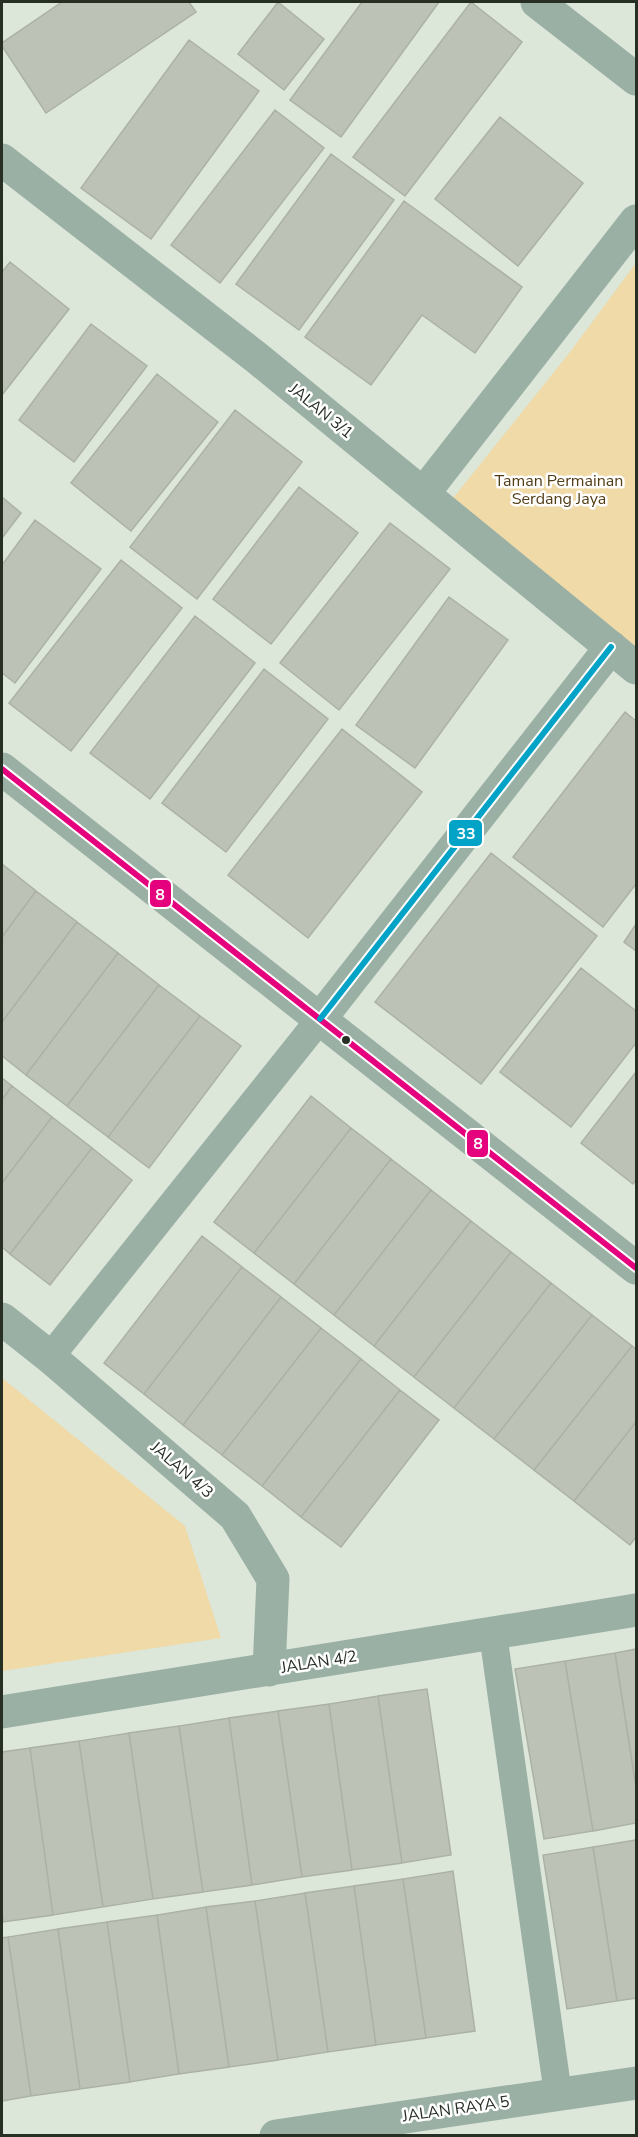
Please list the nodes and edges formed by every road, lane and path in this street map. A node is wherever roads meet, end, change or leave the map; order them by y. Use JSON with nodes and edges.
{"nodes":[{"id":1,"x":537,"y":2,"type":"edge"},
{"id":2,"x":571,"y":12,"type":"edge"},
{"id":3,"x":636,"y":79,"type":"edge"},
{"id":4,"x":2,"y":160,"type":"edge"},
{"id":5,"x":636,"y":221,"type":"edge"},
{"id":6,"x":423,"y":494,"type":"junction"},
{"id":7,"x":611,"y":647,"type":"junction"},
{"id":8,"x":636,"y":668,"type":"edge"},
{"id":9,"x":2,"y":769,"type":"edge"},
{"id":10,"x":320,"y":1019,"type":"junction"},
{"id":11,"x":636,"y":1268,"type":"edge"},
{"id":12,"x":2,"y":1319,"type":"edge"},
{"id":13,"x":50,"y":1357,"type":"junction"},
{"id":14,"x":636,"y":1610,"type":"edge"},
{"id":15,"x":493,"y":1634,"type":"junction"},
{"id":16,"x":269,"y":1670,"type":"junction"},
{"id":17,"x":2,"y":1712,"type":"edge"},
{"id":18,"x":636,"y":2083,"type":"edge"},
{"id":19,"x":558,"y":2094,"type":"junction"},
{"id":20,"x":276,"y":2136,"type":"edge"}],
"edges":[{"from":1,"to":2,"type":"street"},
{"from":2,"to":3,"type":"street"},
{"from":4,"to":6,"type":"street","name":"JALAN 3/1"},
{"from":5,"to":6,"type":"street"},
{"from":6,"to":7,"type":"street","name":"JALAN 3/1"},
{"from":7,"to":8,"type":"street","name":"JALAN 3/1"},
{"from":7,"to":10,"type":"street"},
{"from":9,"to":10,"type":"street"},
{"from":10,"to":11,"type":"street"},
{"from":10,"to":13,"type":"lane"},
{"from":12,"to":13,"type":"street","name":"JALAN 4/3"},
{"from":13,"to":16,"type":"street","name":"JALAN 4/3"},
{"from":14,"to":15,"type":"street","name":"JALAN 4/2"},
{"from":15,"to":16,"type":"street","name":"JALAN 4/2"},
{"from":15,"to":19,"type":"lane"},
{"from":16,"to":17,"type":"street","name":"JALAN 4/2"},
{"from":18,"to":19,"type":"street","name":"JALAN RAYA 5"},
{"from":19,"to":20,"type":"street","name":"JALAN RAYA 5"}]}
